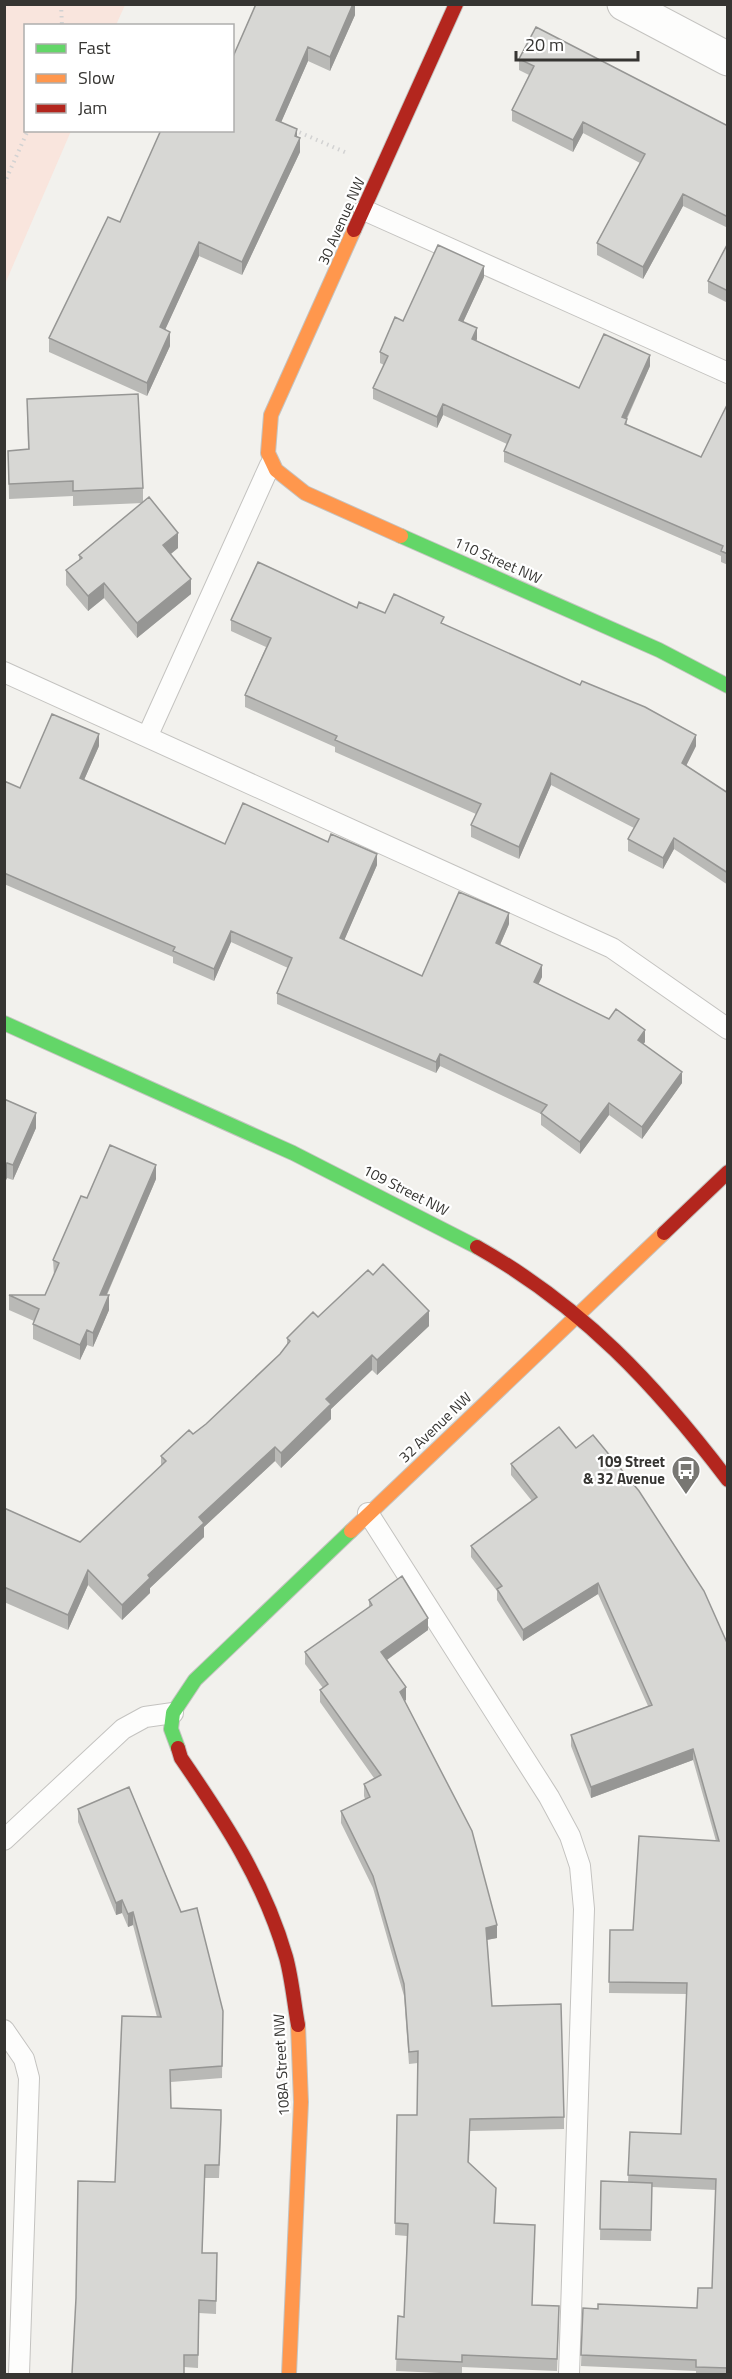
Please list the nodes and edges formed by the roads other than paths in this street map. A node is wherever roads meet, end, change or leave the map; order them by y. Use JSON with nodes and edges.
{"nodes":[{"id":1,"x":456,"y":4,"type":"edge"},
{"id":2,"x":624,"y":4,"type":"edge"},
{"id":3,"x":728,"y":59,"type":"edge"},
{"id":4,"x":364,"y":210,"type":"junction"},
{"id":5,"x":728,"y":373,"type":"edge"},
{"id":6,"x":269,"y":459,"type":"junction"},
{"id":7,"x":4,"y":672,"type":"edge"},
{"id":8,"x":728,"y":686,"type":"edge"},
{"id":9,"x":148,"y":735,"type":"junction"},
{"id":10,"x":4,"y":1023,"type":"edge"},
{"id":11,"x":728,"y":1029,"type":"edge"},
{"id":12,"x":728,"y":1172,"type":"edge"},
{"id":13,"x":577,"y":1314,"type":"junction"},
{"id":14,"x":728,"y":1480,"type":"edge"},
{"id":15,"x":368,"y":1513,"type":"junction"},
{"id":16,"x":172,"y":1713,"type":"junction"},
{"id":17,"x":4,"y":1840,"type":"edge"},
{"id":18,"x":4,"y":2030,"type":"edge"},
{"id":19,"x":19,"y":2374,"type":"edge"},
{"id":20,"x":289,"y":2374,"type":"edge"},
{"id":21,"x":568,"y":2374,"type":"edge"}],
"edges":[{"from":1,"to":4,"type":"street","name":"30 Avenue NW"},
{"from":2,"to":3,"type":"street"},
{"from":4,"to":5,"type":"lane"},
{"from":4,"to":6,"type":"street","name":"30 Avenue NW"},
{"from":6,"to":8,"type":"street","name":"110 Street NW"},
{"from":6,"to":9,"type":"lane"},
{"from":7,"to":9,"type":"lane"},
{"from":9,"to":11,"type":"lane"},
{"from":10,"to":13,"type":"street","name":"109 Street NW"},
{"from":12,"to":13,"type":"street","name":"32 Avenue NW"},
{"from":13,"to":14,"type":"street","name":"109 Street NW"},
{"from":13,"to":15,"type":"street","name":"32 Avenue NW"},
{"from":15,"to":16,"type":"street","name":"32 Avenue NW"},
{"from":15,"to":21,"type":"lane"},
{"from":16,"to":17,"type":"lane"},
{"from":16,"to":20,"type":"street","name":"108A Street NW"},
{"from":18,"to":19,"type":"lane"}]}
